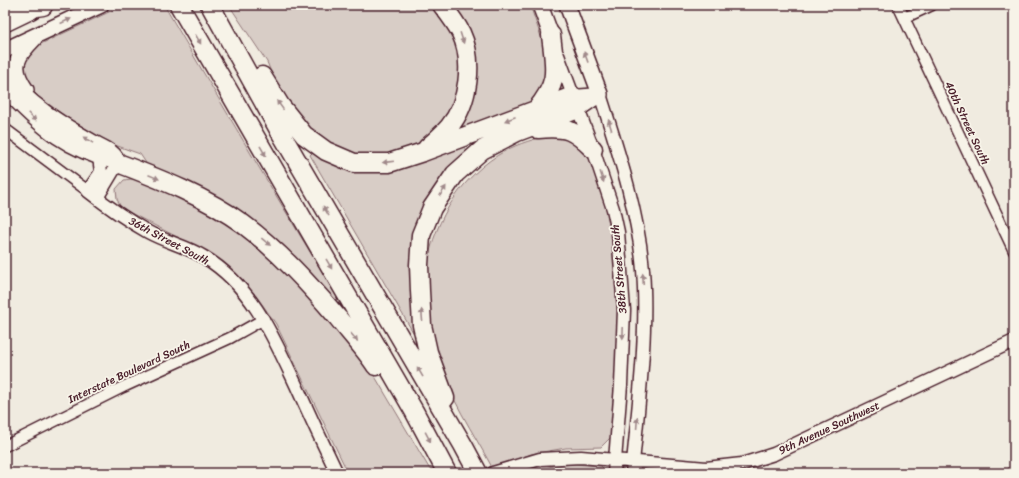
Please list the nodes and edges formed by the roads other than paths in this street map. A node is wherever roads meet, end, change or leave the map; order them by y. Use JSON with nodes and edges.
{"nodes":[{"id":1,"x":101,"y":5,"type":"edge"},
{"id":2,"x":179,"y":5,"type":"edge"},
{"id":3,"x":210,"y":5,"type":"edge"},
{"id":4,"x":442,"y":5,"type":"edge"},
{"id":5,"x":540,"y":5,"type":"edge"},
{"id":6,"x":567,"y":5,"type":"edge"},
{"id":7,"x":898,"y":5,"type":"edge"},
{"id":8,"x":932,"y":5,"type":"edge"},
{"id":9,"x":44,"y":6,"type":"edge"},
{"id":10,"x":5,"y":12,"type":"edge"},
{"id":11,"x":904,"y":18,"type":"junction"},
{"id":12,"x":5,"y":24,"type":"edge"},
{"id":13,"x":225,"y":33,"type":"junction"},
{"id":14,"x":39,"y":34,"type":"junction"},
{"id":15,"x":551,"y":35,"type":"junction"},
{"id":16,"x":5,"y":50,"type":"edge"},
{"id":17,"x":5,"y":74,"type":"edge"},
{"id":18,"x":5,"y":89,"type":"edge"},
{"id":19,"x":600,"y":94,"type":"junction"},
{"id":20,"x":576,"y":102,"type":"junction"},
{"id":21,"x":38,"y":107,"type":"junction"},
{"id":22,"x":536,"y":110,"type":"junction"},
{"id":23,"x":5,"y":129,"type":"edge"},
{"id":24,"x":517,"y":132,"type":"junction"},
{"id":25,"x":593,"y":150,"type":"junction"},
{"id":26,"x":423,"y":152,"type":"junction"},
{"id":27,"x":99,"y":157,"type":"junction"},
{"id":28,"x":118,"y":163,"type":"junction"},
{"id":29,"x":93,"y":195,"type":"junction"},
{"id":30,"x":1014,"y":251,"type":"edge"},
{"id":31,"x":264,"y":319,"type":"junction"},
{"id":32,"x":1014,"y":341,"type":"edge"},
{"id":33,"x":414,"y":411,"type":"junction"},
{"id":34,"x":5,"y":446,"type":"edge"},
{"id":35,"x":466,"y":450,"type":"junction"},
{"id":36,"x":615,"y":460,"type":"junction"},
{"id":37,"x":633,"y":467,"type":"edge"},
{"id":38,"x":445,"y":469,"type":"edge"},
{"id":39,"x":336,"y":473,"type":"edge"},
{"id":40,"x":478,"y":473,"type":"edge"},
{"id":41,"x":493,"y":473,"type":"edge"},
{"id":42,"x":614,"y":473,"type":"edge"}],
"edges":[{"from":14,"to":1,"type":"main road","one_way":true},
{"from":2,"to":33,"type":"highway","one_way":true},
{"from":3,"to":13,"type":"highway"},
{"from":4,"to":26,"type":"highway","one_way":true},
{"from":5,"to":15,"type":"main road","name":"38th Street South"},
{"from":19,"to":6,"type":"main road","name":"38th Street South","one_way":true},
{"from":7,"to":11,"type":"street","name":"40th Street South"},
{"from":8,"to":11,"type":"street"},
{"from":9,"to":10,"type":"highway"},
{"from":9,"to":12,"type":"main road"},
{"from":11,"to":30,"type":"street","name":"40th Street South"},
{"from":26,"to":13,"type":"highway","one_way":true},
{"from":35,"to":13,"type":"highway","one_way":true},
{"from":14,"to":16,"type":"main road"},
{"from":14,"to":21,"type":"main road"},
{"from":15,"to":20,"type":"street","name":"38th Street South"},
{"from":15,"to":22,"type":"highway"},
{"from":17,"to":21,"type":"main road"},
{"from":18,"to":27,"type":"main road","one_way":true},
{"from":19,"to":20,"type":"main road"},
{"from":37,"to":19,"type":"street","name":"38th Street South","one_way":true},
{"from":20,"to":22,"type":"highway"},
{"from":20,"to":24,"type":"highway"},
{"from":20,"to":25,"type":"street","name":"38th Street South"},
{"from":28,"to":21,"type":"main road","one_way":true},
{"from":22,"to":26,"type":"highway","one_way":true},
{"from":23,"to":29,"type":"street","name":"36th Street South"},
{"from":24,"to":25,"type":"highway"},
{"from":35,"to":24,"type":"highway","one_way":true},
{"from":25,"to":36,"type":"street","name":"38th Street South","one_way":true},
{"from":27,"to":28,"type":"main road"},
{"from":27,"to":29,"type":"street"},
{"from":28,"to":29,"type":"street"},
{"from":28,"to":33,"type":"highway","one_way":true},
{"from":29,"to":31,"type":"street","name":"36th Street South"},
{"from":31,"to":34,"type":"street","name":"Interstate Boulevard South"},
{"from":31,"to":39,"type":"street","name":"36th Street South"},
{"from":32,"to":37,"type":"street","name":"9th Avenue Southwest"},
{"from":33,"to":38,"type":"highway","one_way":true},
{"from":35,"to":40,"type":"highway"},
{"from":36,"to":37,"type":"street","name":"9th Avenue Southwest"},
{"from":36,"to":41,"type":"street","name":"9th Avenue Southwest"},
{"from":36,"to":42,"type":"street","name":"38th Street South"}]}
